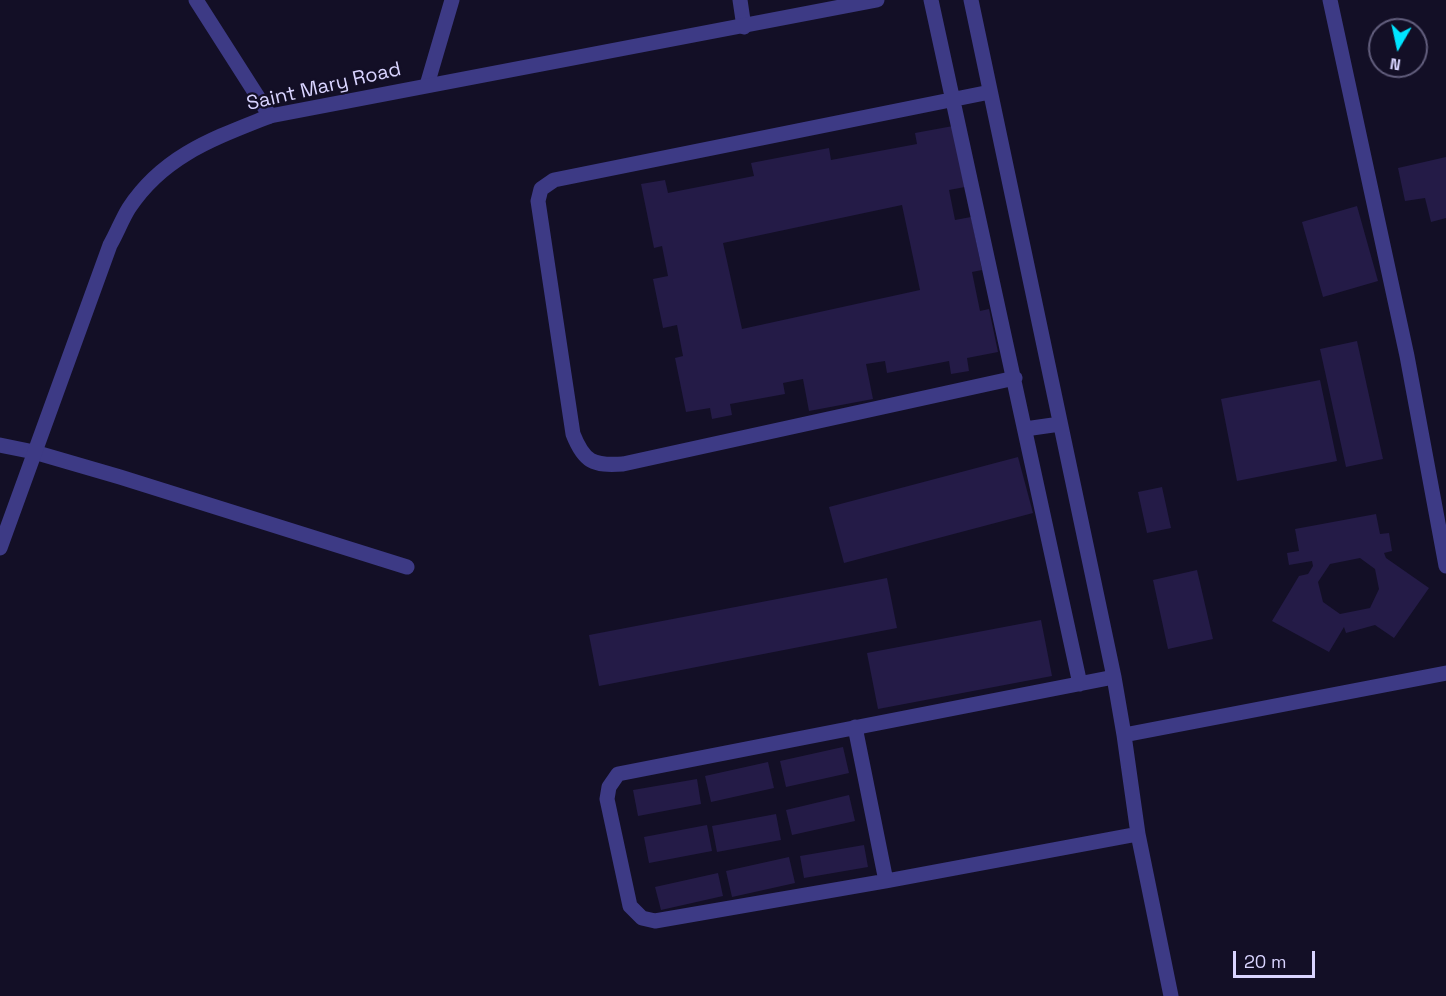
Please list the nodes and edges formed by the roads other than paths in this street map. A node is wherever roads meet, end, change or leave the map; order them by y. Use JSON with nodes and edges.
{"nodes":[{"id":1,"x":196,"y":0,"type":"edge"},
{"id":2,"x":452,"y":0,"type":"edge"},
{"id":3,"x":740,"y":0,"type":"edge"},
{"id":4,"x":877,"y":0,"type":"edge"},
{"id":5,"x":931,"y":0,"type":"edge"},
{"id":6,"x":971,"y":0,"type":"edge"},
{"id":7,"x":1330,"y":0,"type":"edge"},
{"id":8,"x":744,"y":27,"type":"junction"},
{"id":9,"x":427,"y":85,"type":"junction"},
{"id":10,"x":990,"y":92,"type":"junction"},
{"id":11,"x":953,"y":100,"type":"junction"},
{"id":12,"x":270,"y":116,"type":"junction"},
{"id":13,"x":1015,"y":378,"type":"junction"},
{"id":14,"x":1060,"y":424,"type":"junction"},
{"id":15,"x":1026,"y":429,"type":"junction"},
{"id":16,"x":0,"y":445,"type":"edge"},
{"id":17,"x":34,"y":452,"type":"junction"},
{"id":18,"x":0,"y":548,"type":"edge"},
{"id":19,"x":1446,"y":566,"type":"edge"},
{"id":20,"x":407,"y":567,"type":"dead end"},
{"id":21,"x":1446,"y":673,"type":"edge"},
{"id":22,"x":1114,"y":677,"type":"junction"},
{"id":23,"x":1080,"y":684,"type":"junction"},
{"id":24,"x":855,"y":727,"type":"junction"},
{"id":25,"x":1124,"y":735,"type":"junction"},
{"id":26,"x":1138,"y":834,"type":"junction"},
{"id":27,"x":886,"y":881,"type":"junction"},
{"id":28,"x":1171,"y":996,"type":"edge"}],
"edges":[{"from":1,"to":12,"type":"street"},
{"from":2,"to":9,"type":"street"},
{"from":3,"to":8,"type":"street"},
{"from":4,"to":8,"type":"street","name":"Saint Mary Road"},
{"from":5,"to":11,"type":"street"},
{"from":6,"to":10,"type":"street"},
{"from":7,"to":19,"type":"street"},
{"from":8,"to":9,"type":"street","name":"Saint Mary Road"},
{"from":9,"to":12,"type":"street","name":"Saint Mary Road"},
{"from":10,"to":11,"type":"street"},
{"from":10,"to":14,"type":"street"},
{"from":11,"to":13,"type":"street"},
{"from":11,"to":13,"type":"street"},
{"from":12,"to":17,"type":"street","name":"Saint Mary Road"},
{"from":13,"to":15,"type":"street"},
{"from":14,"to":15,"type":"street"},
{"from":14,"to":22,"type":"street"},
{"from":15,"to":23,"type":"street"},
{"from":16,"to":17,"type":"street"},
{"from":17,"to":18,"type":"street","name":"Saint Mary Road"},
{"from":17,"to":20,"type":"street"},
{"from":21,"to":25,"type":"street"},
{"from":22,"to":23,"type":"street"},
{"from":22,"to":25,"type":"street"},
{"from":23,"to":24,"type":"street"},
{"from":24,"to":27,"type":"street"},
{"from":24,"to":27,"type":"street"},
{"from":25,"to":26,"type":"street"},
{"from":26,"to":27,"type":"street"},
{"from":26,"to":28,"type":"street"}]}
